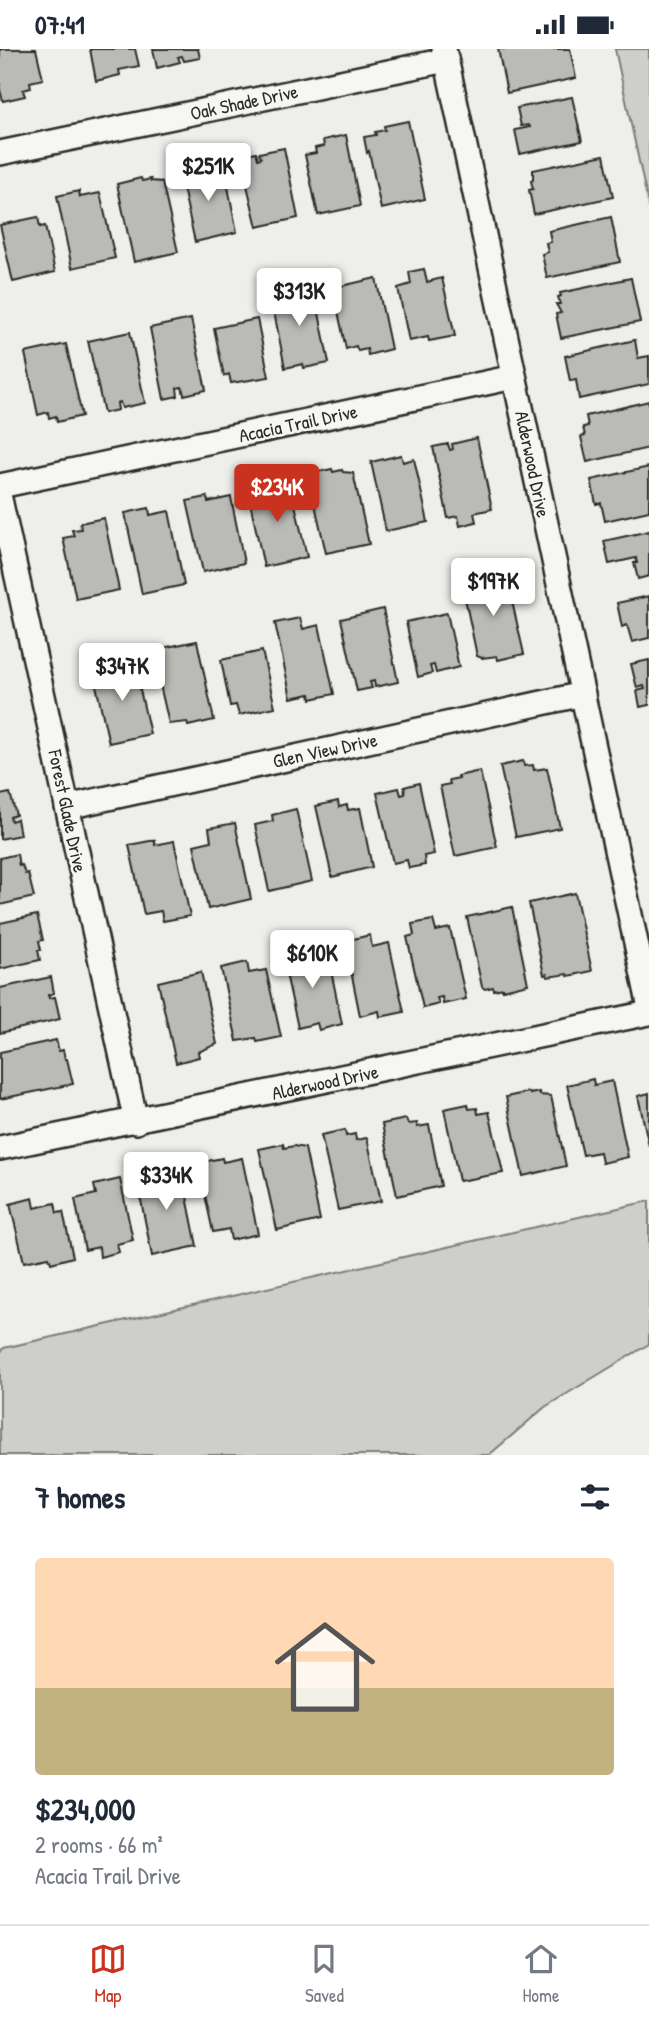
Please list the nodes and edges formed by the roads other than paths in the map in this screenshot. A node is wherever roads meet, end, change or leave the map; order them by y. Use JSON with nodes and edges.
{"nodes":[{"id":1,"x":445,"y":55,"type":"edge"},
{"id":2,"x":0,"y":153,"type":"edge"},
{"id":3,"x":514,"y":377,"type":"junction"},
{"id":4,"x":0,"y":486,"type":"edge"},
{"id":5,"x":0,"y":499,"type":"edge"},
{"id":6,"x":583,"y":694,"type":"junction"},
{"id":7,"x":67,"y":807,"type":"junction"},
{"id":8,"x":649,"y":1003,"type":"edge"},
{"id":9,"x":649,"y":1013,"type":"edge"},
{"id":10,"x":135,"y":1122,"type":"junction"},
{"id":11,"x":0,"y":1148,"type":"edge"}],
"edges":[{"from":1,"to":2,"type":"street","name":"Oak Shade Drive"},
{"from":1,"to":3,"type":"street","name":"Alderwood Drive"},
{"from":3,"to":4,"type":"street","name":"Acacia Trail Drive"},
{"from":3,"to":6,"type":"street","name":"Alderwood Drive"},
{"from":5,"to":7,"type":"street","name":"Forest Glade Drive"},
{"from":6,"to":7,"type":"street","name":"Glen View Drive"},
{"from":6,"to":8,"type":"street","name":"Alderwood Drive"},
{"from":7,"to":10,"type":"street","name":"Forest Glade Drive"},
{"from":9,"to":10,"type":"street","name":"Alderwood Drive"},
{"from":10,"to":11,"type":"street","name":"Alderwood Drive"}]}
